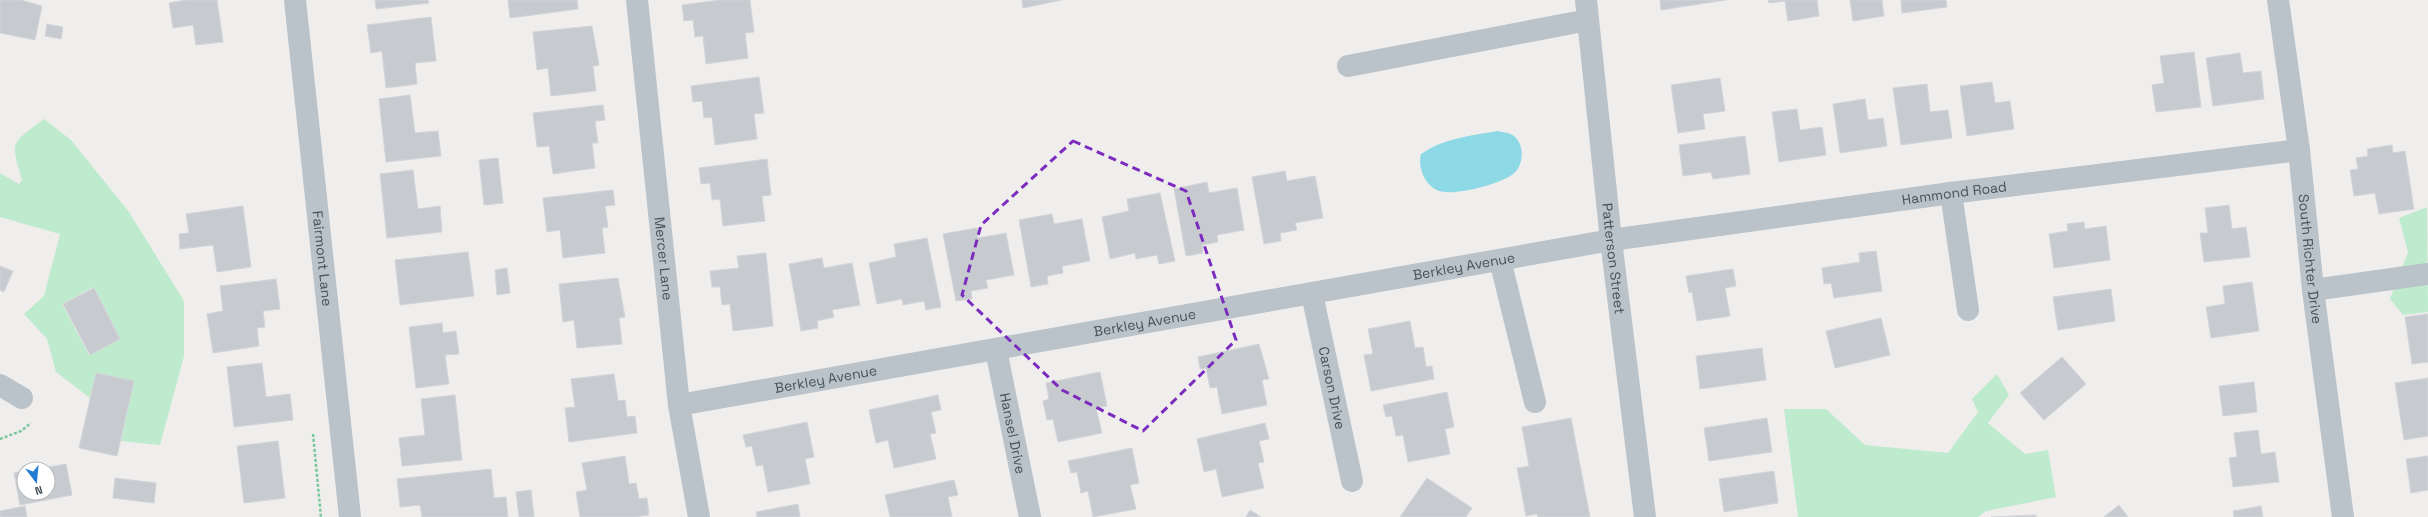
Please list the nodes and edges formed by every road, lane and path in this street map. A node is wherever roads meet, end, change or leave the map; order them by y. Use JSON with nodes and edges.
{"nodes":[{"id":1,"x":295,"y":0,"type":"edge"},
{"id":2,"x":638,"y":0,"type":"edge"},
{"id":3,"x":2278,"y":0,"type":"edge"},
{"id":4,"x":1587,"y":10,"type":"edge"},
{"id":5,"x":1348,"y":66,"type":"dead end"},
{"id":6,"x":2299,"y":150,"type":"junction"},
{"id":7,"x":1951,"y":193,"type":"junction"},
{"id":8,"x":1611,"y":240,"type":"junction"},
{"id":9,"x":1500,"y":260,"type":"junction"},
{"id":10,"x":2428,"y":274,"type":"edge"},
{"id":11,"x":2313,"y":290,"type":"junction"},
{"id":12,"x":1312,"y":294,"type":"junction"},
{"id":13,"x":1968,"y":310,"type":"dead end"},
{"id":14,"x":996,"y":350,"type":"junction"},
{"id":15,"x":0,"y":385,"type":"edge"},
{"id":16,"x":22,"y":398,"type":"dead end"},
{"id":17,"x":1536,"y":402,"type":"dead end"},
{"id":18,"x":679,"y":405,"type":"junction"},
{"id":19,"x":36,"y":418,"type":"dead end"},
{"id":20,"x":0,"y":438,"type":"edge"},
{"id":21,"x":1352,"y":481,"type":"dead end"},
{"id":22,"x":350,"y":517,"type":"edge"},
{"id":23,"x":699,"y":517,"type":"edge"},
{"id":24,"x":1030,"y":517,"type":"edge"},
{"id":25,"x":1645,"y":517,"type":"edge"},
{"id":26,"x":2343,"y":517,"type":"edge"}],
"edges":[{"from":1,"to":22,"type":"street","name":"Fairmont Lane"},
{"from":2,"to":18,"type":"street","name":"Mercer Lane"},
{"from":3,"to":6,"type":"street","name":"South Richter Drive"},
{"from":4,"to":5,"type":"street"},
{"from":4,"to":8,"type":"street","name":"Patterson Street"},
{"from":6,"to":7,"type":"street","name":"Hammond Road"},
{"from":6,"to":11,"type":"street","name":"South Richter Drive"},
{"from":7,"to":8,"type":"street","name":"Hammond Road"},
{"from":7,"to":13,"type":"street"},
{"from":8,"to":9,"type":"street","name":"Berkley Avenue"},
{"from":8,"to":25,"type":"street","name":"Patterson Street"},
{"from":9,"to":12,"type":"street","name":"Berkley Avenue"},
{"from":9,"to":17,"type":"street"},
{"from":10,"to":11,"type":"street"},
{"from":11,"to":26,"type":"street","name":"South Richter Drive"},
{"from":12,"to":14,"type":"street","name":"Berkley Avenue"},
{"from":12,"to":21,"type":"street","name":"Carson Drive"},
{"from":14,"to":18,"type":"street","name":"Berkley Avenue"},
{"from":14,"to":24,"type":"street","name":"Hansel Drive"},
{"from":15,"to":16,"type":"street"},
{"from":18,"to":23,"type":"street","name":"Mercer Lane"},
{"from":19,"to":20,"type":"path"}]}
